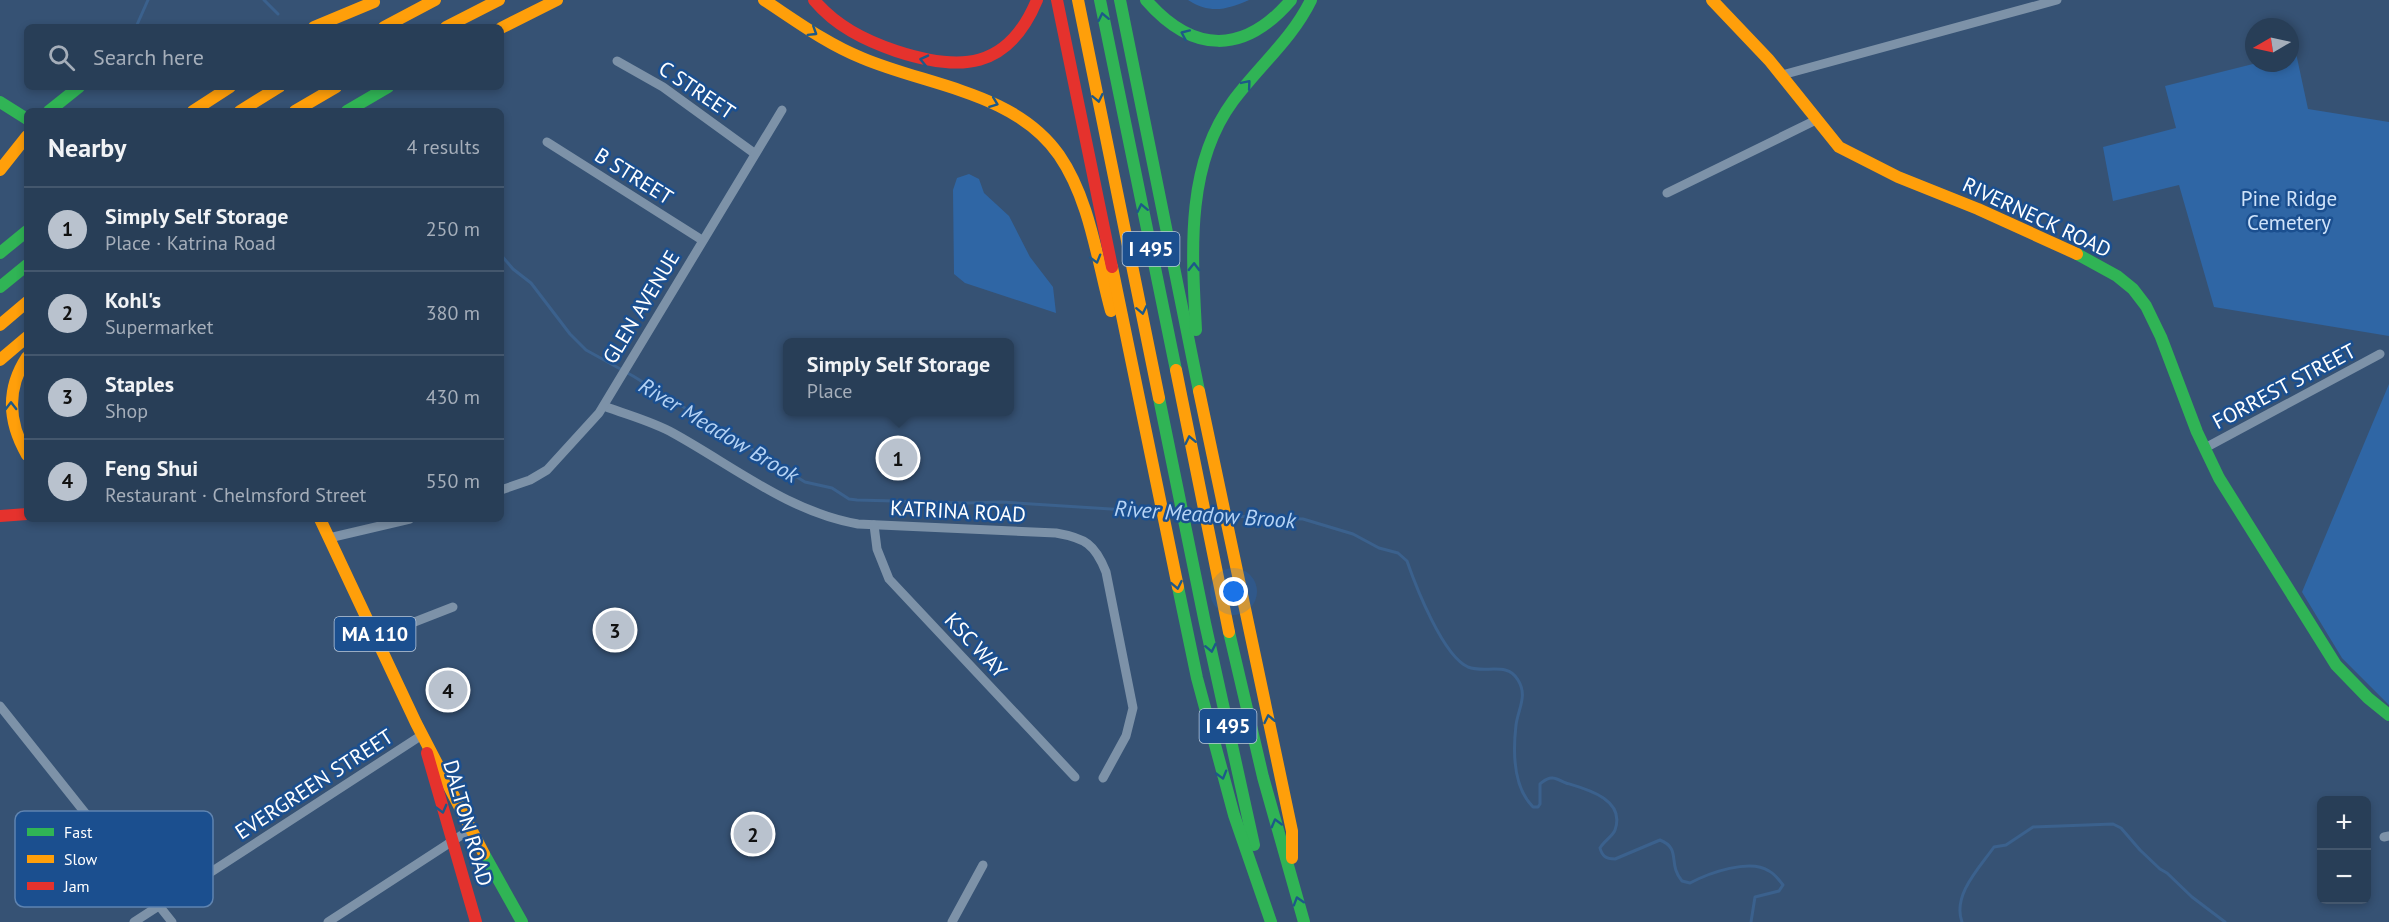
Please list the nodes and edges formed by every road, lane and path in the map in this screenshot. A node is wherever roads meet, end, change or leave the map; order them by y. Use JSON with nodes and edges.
{"nodes":[{"id":1,"x":435,"y":0,"type":"edge"},
{"id":2,"x":499,"y":0,"type":"edge"},
{"id":3,"x":557,"y":0,"type":"edge"},
{"id":4,"x":563,"y":0,"type":"edge"},
{"id":5,"x":764,"y":0,"type":"edge"},
{"id":6,"x":814,"y":0,"type":"edge"},
{"id":7,"x":1037,"y":0,"type":"edge"},
{"id":8,"x":1057,"y":0,"type":"edge"},
{"id":9,"x":1078,"y":0,"type":"edge"},
{"id":10,"x":1100,"y":0,"type":"edge"},
{"id":11,"x":1120,"y":0,"type":"edge"},
{"id":12,"x":1146,"y":0,"type":"edge"},
{"id":13,"x":1291,"y":0,"type":"edge"},
{"id":14,"x":1311,"y":0,"type":"edge"},
{"id":15,"x":1712,"y":0,"type":"edge"},
{"id":16,"x":2057,"y":0,"type":"edge"},
{"id":17,"x":376,"y":1,"type":"edge"},
{"id":18,"x":534,"y":11,"type":"junction"},
{"id":19,"x":321,"y":24,"type":"edge"},
{"id":20,"x":335,"y":24,"type":"edge"},
{"id":21,"x":390,"y":24,"type":"edge"},
{"id":22,"x":452,"y":24,"type":"edge"},
{"id":23,"x":504,"y":26,"type":"edge"},
{"id":24,"x":617,"y":61,"type":"dead end"},
{"id":25,"x":1782,"y":75,"type":"junction"},
{"id":26,"x":75,"y":90,"type":"edge"},
{"id":27,"x":225,"y":90,"type":"edge"},
{"id":28,"x":274,"y":90,"type":"edge"},
{"id":29,"x":331,"y":90,"type":"edge"},
{"id":30,"x":383,"y":90,"type":"edge"},
{"id":31,"x":0,"y":102,"type":"edge"},
{"id":32,"x":53,"y":108,"type":"edge"},
{"id":33,"x":197,"y":108,"type":"edge"},
{"id":34,"x":245,"y":108,"type":"edge"},
{"id":35,"x":300,"y":108,"type":"edge"},
{"id":36,"x":352,"y":108,"type":"edge"},
{"id":37,"x":782,"y":110,"type":"dead end"},
{"id":38,"x":24,"y":117,"type":"edge"},
{"id":39,"x":1816,"y":120,"type":"junction"},
{"id":40,"x":24,"y":140,"type":"edge"},
{"id":41,"x":547,"y":142,"type":"dead end"},
{"id":42,"x":754,"y":153,"type":"junction"},
{"id":43,"x":0,"y":170,"type":"edge"},
{"id":44,"x":1667,"y":193,"type":"dead end"},
{"id":45,"x":24,"y":233,"type":"edge"},
{"id":46,"x":702,"y":240,"type":"junction"},
{"id":47,"x":0,"y":253,"type":"edge"},
{"id":48,"x":24,"y":267,"type":"edge"},
{"id":49,"x":0,"y":287,"type":"edge"},
{"id":50,"x":24,"y":305,"type":"edge"},
{"id":51,"x":0,"y":325,"type":"edge"},
{"id":52,"x":24,"y":340,"type":"edge"},
{"id":53,"x":2380,"y":354,"type":"dead end"},
{"id":54,"x":0,"y":360,"type":"edge"},
{"id":55,"x":24,"y":363,"type":"edge"},
{"id":56,"x":1194,"y":367,"type":"junction"},
{"id":57,"x":604,"y":406,"type":"junction"},
{"id":58,"x":1147,"y":436,"type":"junction"},
{"id":59,"x":2205,"y":448,"type":"junction"},
{"id":60,"x":24,"y":450,"type":"edge"},
{"id":61,"x":504,"y":489,"type":"edge"},
{"id":62,"x":24,"y":514,"type":"edge"},
{"id":63,"x":0,"y":516,"type":"edge"},
{"id":64,"x":321,"y":522,"type":"edge"},
{"id":65,"x":397,"y":522,"type":"edge"},
{"id":66,"x":874,"y":525,"type":"junction"},
{"id":67,"x":329,"y":538,"type":"junction"},
{"id":68,"x":453,"y":608,"type":"dead end"},
{"id":69,"x":376,"y":636,"type":"junction"},
{"id":70,"x":0,"y":706,"type":"edge"},
{"id":71,"x":2389,"y":715,"type":"edge"},
{"id":72,"x":422,"y":735,"type":"junction"},
{"id":73,"x":1075,"y":777,"type":"dead end"},
{"id":74,"x":1103,"y":778,"type":"dead end"},
{"id":75,"x":84,"y":811,"type":"edge"},
{"id":76,"x":471,"y":829,"type":"junction"},
{"id":77,"x":452,"y":844,"type":"junction"},
{"id":78,"x":983,"y":865,"type":"dead end"},
{"id":79,"x":213,"y":871,"type":"edge"},
{"id":80,"x":1292,"y":880,"type":"junction"},
{"id":81,"x":157,"y":907,"type":"edge"},
{"id":82,"x":161,"y":907,"type":"edge"},
{"id":83,"x":134,"y":922,"type":"edge"},
{"id":84,"x":172,"y":922,"type":"edge"},
{"id":85,"x":328,"y":922,"type":"edge"},
{"id":86,"x":476,"y":922,"type":"edge"},
{"id":87,"x":522,"y":922,"type":"edge"},
{"id":88,"x":952,"y":922,"type":"edge"},
{"id":89,"x":1273,"y":922,"type":"edge"},
{"id":90,"x":1304,"y":922,"type":"edge"}],
"edges":[{"from":1,"to":21,"type":"main road"},
{"from":2,"to":22,"type":"main road"},
{"from":3,"to":18,"type":"main road"},
{"from":4,"to":18,"type":"main road"},
{"from":5,"to":58,"type":"main road","one_way":true},
{"from":7,"to":6,"type":"main road","one_way":true},
{"from":8,"to":58,"type":"main road"},
{"from":9,"to":89,"type":"main road","number":"I 495","one_way":true},
{"from":80,"to":10,"type":"main road","number":"I 495","one_way":true},
{"from":11,"to":56,"type":"main road"},
{"from":13,"to":12,"type":"main road","one_way":true},
{"from":56,"to":14,"type":"main road","one_way":true},
{"from":15,"to":25,"type":"main road","name":"RIVERNECK ROAD"},
{"from":16,"to":25,"type":"street"},
{"from":17,"to":19,"type":"main road"},
{"from":17,"to":20,"type":"main road"},
{"from":18,"to":23,"type":"main road"},
{"from":24,"to":42,"type":"street","name":"C STREET"},
{"from":25,"to":39,"type":"main road","name":"RIVERNECK ROAD"},
{"from":26,"to":32,"type":"main road"},
{"from":27,"to":33,"type":"main road"},
{"from":28,"to":34,"type":"main road"},
{"from":29,"to":35,"type":"main road"},
{"from":30,"to":36,"type":"main road"},
{"from":31,"to":38,"type":"main road"},
{"from":37,"to":42,"type":"street","name":"GLEN AVENUE"},
{"from":39,"to":44,"type":"street"},
{"from":39,"to":59,"type":"main road","name":"RIVERNECK ROAD"},
{"from":40,"to":43,"type":"main road"},
{"from":41,"to":46,"type":"street","name":"B STREET"},
{"from":42,"to":46,"type":"street","name":"GLEN AVENUE"},
{"from":45,"to":47,"type":"main road"},
{"from":46,"to":57,"type":"street","name":"GLEN AVENUE"},
{"from":48,"to":49,"type":"main road"},
{"from":50,"to":51,"type":"main road"},
{"from":52,"to":54,"type":"main road"},
{"from":53,"to":59,"type":"street","name":"FORREST STREET"},
{"from":60,"to":55,"type":"main road","one_way":true},
{"from":80,"to":56,"type":"main road","one_way":true},
{"from":57,"to":61,"type":"street","name":"GLEN AVENUE"},
{"from":57,"to":66,"type":"street","name":"KATRINA ROAD"},
{"from":58,"to":89,"type":"main road","one_way":true},
{"from":59,"to":71,"type":"main road","name":"RIVERNECK ROAD"},
{"from":62,"to":63,"type":"main road"},
{"from":64,"to":67,"type":"main road","number":"MA 110"},
{"from":65,"to":67,"type":"street"},
{"from":66,"to":73,"type":"street","name":"KSC WAY"},
{"from":66,"to":74,"type":"street","name":"KATRINA ROAD"},
{"from":67,"to":69,"type":"main road","number":"MA 110"},
{"from":68,"to":69,"type":"street"},
{"from":69,"to":72,"type":"main road","number":"MA 110"},
{"from":70,"to":75,"type":"street"},
{"from":72,"to":76,"type":"main road","number":"MA 110"},
{"from":72,"to":77,"type":"main road","name":"DALTON ROAD","one_way":true},
{"from":72,"to":79,"type":"street","name":"EVERGREEN STREET"},
{"from":76,"to":77,"type":"street"},
{"from":76,"to":87,"type":"main road","number":"MA 110"},
{"from":77,"to":85,"type":"street"},
{"from":77,"to":86,"type":"main road","name":"DALTON ROAD"},
{"from":78,"to":88,"type":"street"},
{"from":90,"to":80,"type":"main road","number":"I 495","one_way":true},
{"from":81,"to":83,"type":"street","name":"EVERGREEN STREET"},
{"from":82,"to":84,"type":"street"}]}
